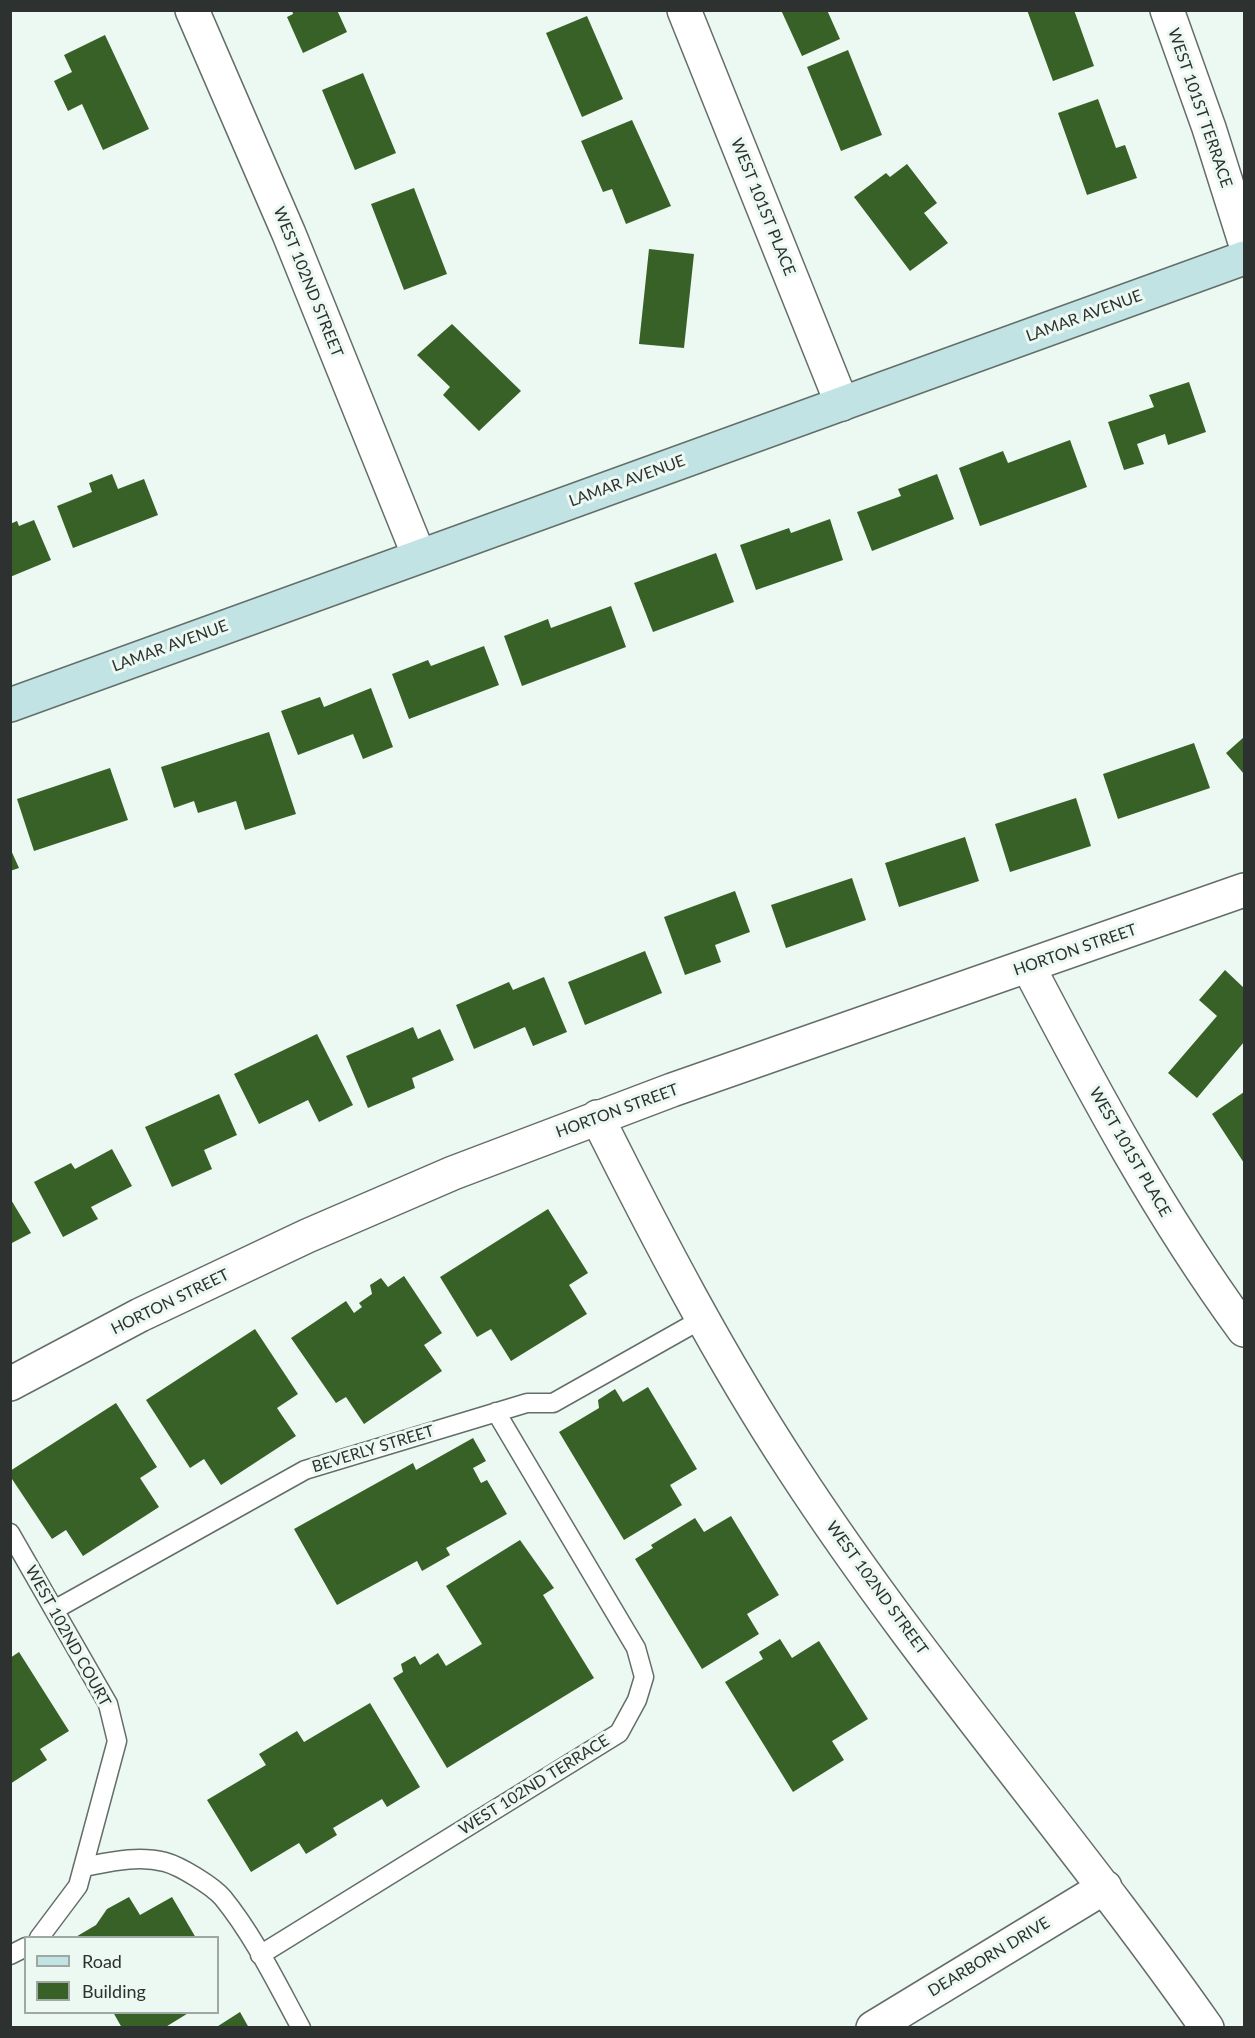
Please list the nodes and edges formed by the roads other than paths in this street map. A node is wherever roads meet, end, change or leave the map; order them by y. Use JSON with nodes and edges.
{"nodes":[{"id":1,"x":192,"y":10,"type":"edge"},
{"id":2,"x":684,"y":10,"type":"edge"},
{"id":3,"x":1167,"y":10,"type":"edge"},
{"id":4,"x":1245,"y":239,"type":"edge"},
{"id":5,"x":1245,"y":258,"type":"edge"},
{"id":6,"x":842,"y":404,"type":"junction"},
{"id":7,"x":419,"y":556,"type":"junction"},
{"id":8,"x":10,"y":705,"type":"edge"},
{"id":9,"x":1245,"y":890,"type":"edge"},
{"id":10,"x":1029,"y":966,"type":"junction"},
{"id":11,"x":597,"y":1117,"type":"junction"},
{"id":12,"x":702,"y":1319,"type":"junction"},
{"id":13,"x":1245,"y":1330,"type":"edge"},
{"id":14,"x":10,"y":1384,"type":"edge"},
{"id":15,"x":496,"y":1412,"type":"junction"},
{"id":16,"x":10,"y":1533,"type":"edge"},
{"id":17,"x":54,"y":1610,"type":"junction"},
{"id":18,"x":83,"y":1867,"type":"junction"},
{"id":19,"x":1106,"y":1887,"type":"junction"},
{"id":20,"x":40,"y":1936,"type":"edge"},
{"id":21,"x":24,"y":1948,"type":"edge"},
{"id":22,"x":260,"y":1954,"type":"junction"},
{"id":23,"x":10,"y":1955,"type":"edge"},
{"id":24,"x":301,"y":2028,"type":"edge"},
{"id":25,"x":873,"y":2028,"type":"edge"},
{"id":26,"x":1207,"y":2028,"type":"edge"}],
"edges":[{"from":1,"to":7,"type":"street","name":"WEST 102ND STREET"},
{"from":2,"to":6,"type":"street","name":"WEST 101ST PLACE"},
{"from":3,"to":4,"type":"street","name":"WEST 101ST TERRACE"},
{"from":5,"to":6,"type":"street","name":"LAMAR AVENUE"},
{"from":6,"to":7,"type":"street","name":"LAMAR AVENUE"},
{"from":7,"to":8,"type":"street","name":"LAMAR AVENUE"},
{"from":9,"to":10,"type":"street","name":"HORTON STREET"},
{"from":10,"to":11,"type":"street","name":"HORTON STREET"},
{"from":10,"to":13,"type":"street","name":"WEST 101ST PLACE"},
{"from":11,"to":12,"type":"street","name":"WEST 102ND STREET"},
{"from":11,"to":14,"type":"street","name":"HORTON STREET"},
{"from":12,"to":15,"type":"lane","name":"BEVERLY STREET"},
{"from":12,"to":19,"type":"street","name":"WEST 102ND STREET"},
{"from":15,"to":17,"type":"lane","name":"BEVERLY STREET"},
{"from":15,"to":22,"type":"lane","name":"WEST 102ND TERRACE"},
{"from":16,"to":17,"type":"lane","name":"WEST 102ND COURT"},
{"from":17,"to":18,"type":"lane","name":"WEST 102ND COURT"},
{"from":18,"to":20,"type":"lane"},
{"from":18,"to":22,"type":"lane"},
{"from":19,"to":25,"type":"street","name":"DEARBORN DRIVE"},
{"from":19,"to":26,"type":"street","name":"WEST 102ND STREET"},
{"from":21,"to":23,"type":"lane"},
{"from":22,"to":24,"type":"lane"}]}
